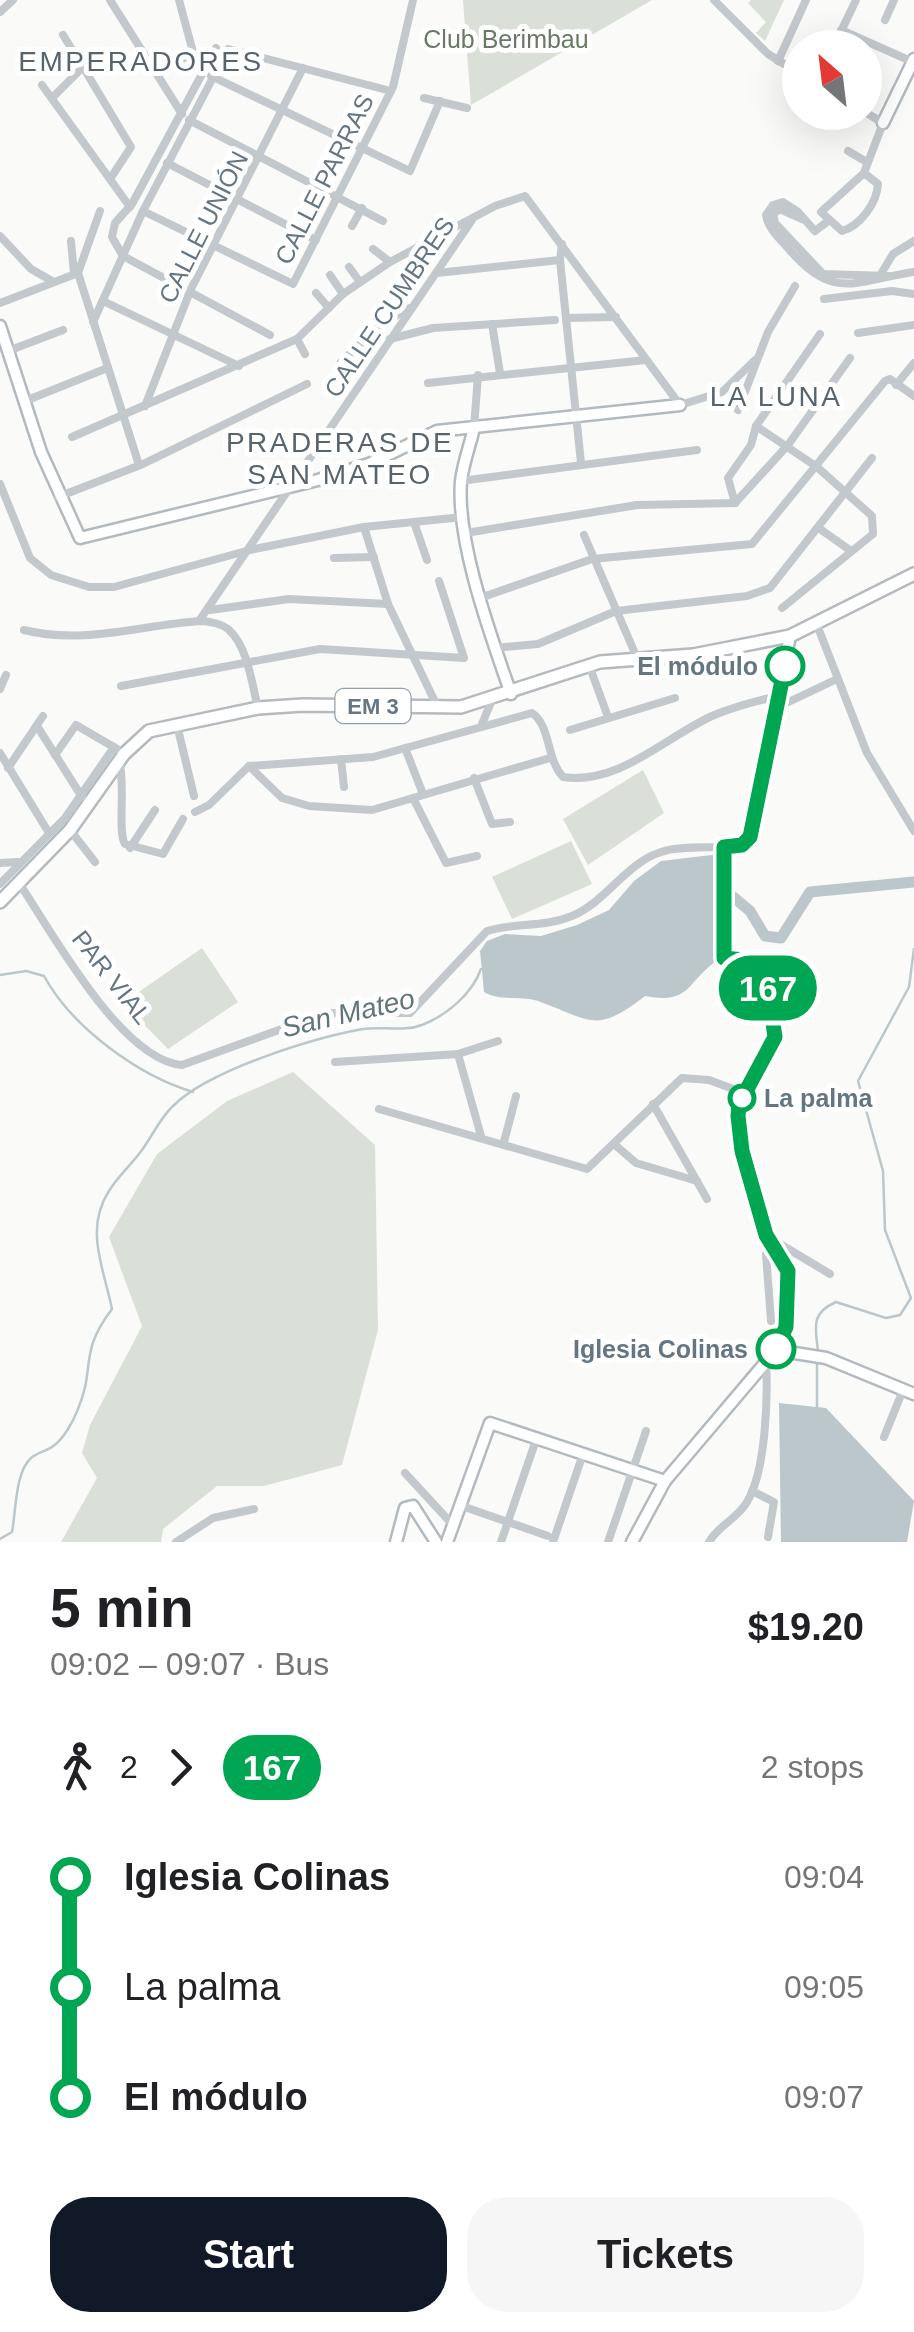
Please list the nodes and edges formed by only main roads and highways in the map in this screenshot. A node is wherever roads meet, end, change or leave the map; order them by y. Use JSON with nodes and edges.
{"nodes":[{"id":1,"x":914,"y":574,"type":"edge"},
{"id":2,"x":0,"y":902,"type":"edge"}],
"edges":[{"from":1,"to":2,"type":"main road","number":"EM 3"}]}
